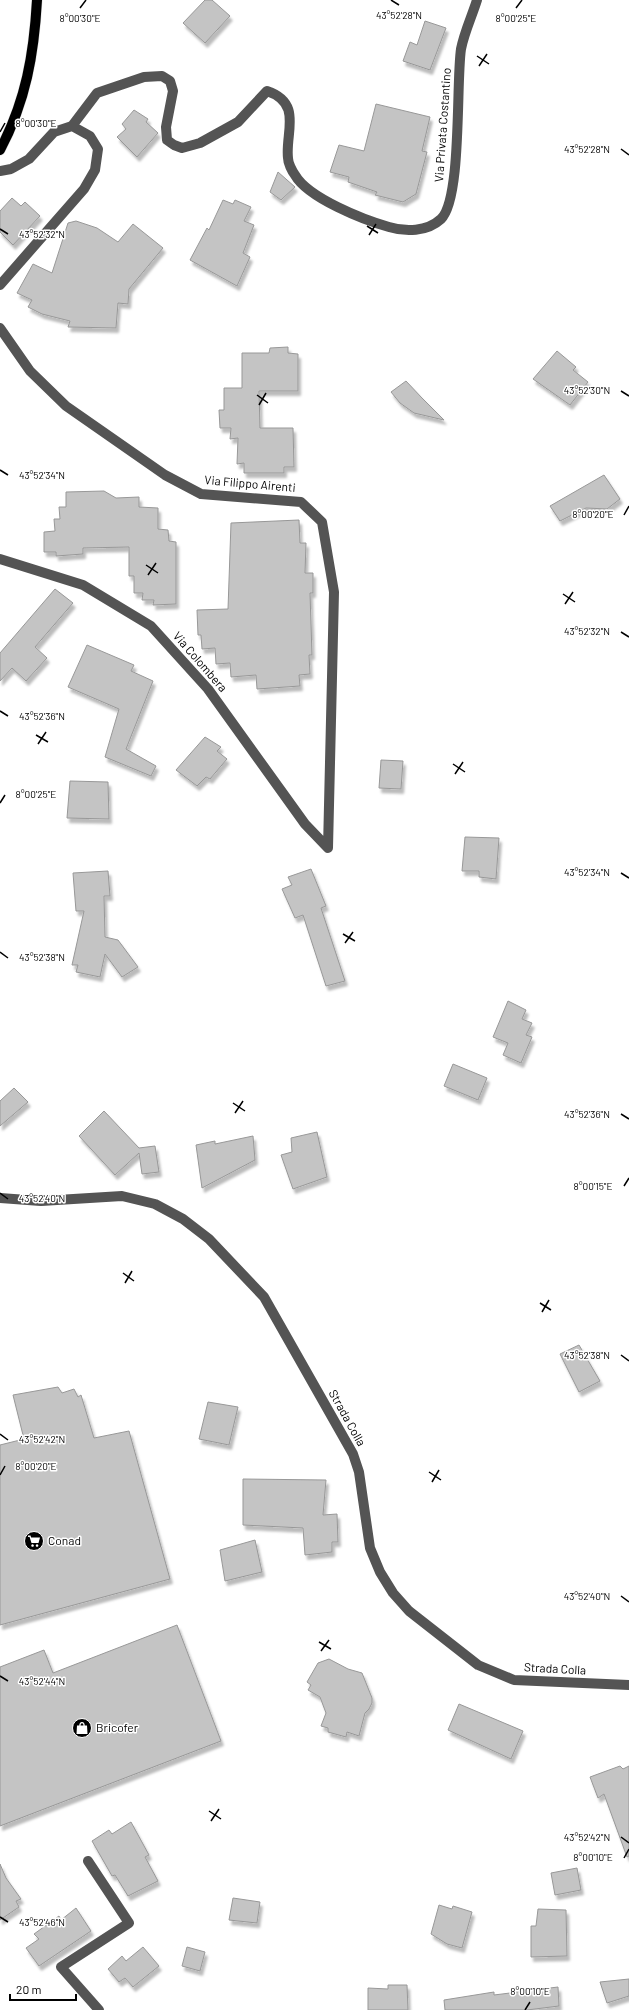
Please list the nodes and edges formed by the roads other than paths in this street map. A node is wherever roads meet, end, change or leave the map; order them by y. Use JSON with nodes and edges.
{"nodes":[{"id":1,"x":37,"y":0,"type":"edge"},
{"id":2,"x":477,"y":0,"type":"edge"},
{"id":3,"x":72,"y":126,"type":"junction"},
{"id":4,"x":0,"y":150,"type":"edge"},
{"id":5,"x":0,"y":171,"type":"edge"},
{"id":6,"x":0,"y":285,"type":"edge"},
{"id":7,"x":0,"y":328,"type":"edge"},
{"id":8,"x":0,"y":559,"type":"edge"},
{"id":9,"x":328,"y":848,"type":"joint"},
{"id":10,"x":0,"y":1198,"type":"edge"},
{"id":11,"x":629,"y":1685,"type":"edge"},
{"id":12,"x":88,"y":1861,"type":"dead end"},
{"id":13,"x":99,"y":2010,"type":"edge"}],
"edges":[{"from":1,"to":4,"type":"main road"},
{"from":2,"to":3,"type":"street","name":"Via Privata Costantino"},
{"from":3,"to":5,"type":"street"},
{"from":3,"to":6,"type":"street"},
{"from":7,"to":9,"type":"street","name":"Via Filippo Airenti"},
{"from":8,"to":9,"type":"street","name":"Via Colombera"},
{"from":10,"to":11,"type":"street","name":"Strada Colla"},
{"from":12,"to":13,"type":"street"}]}
